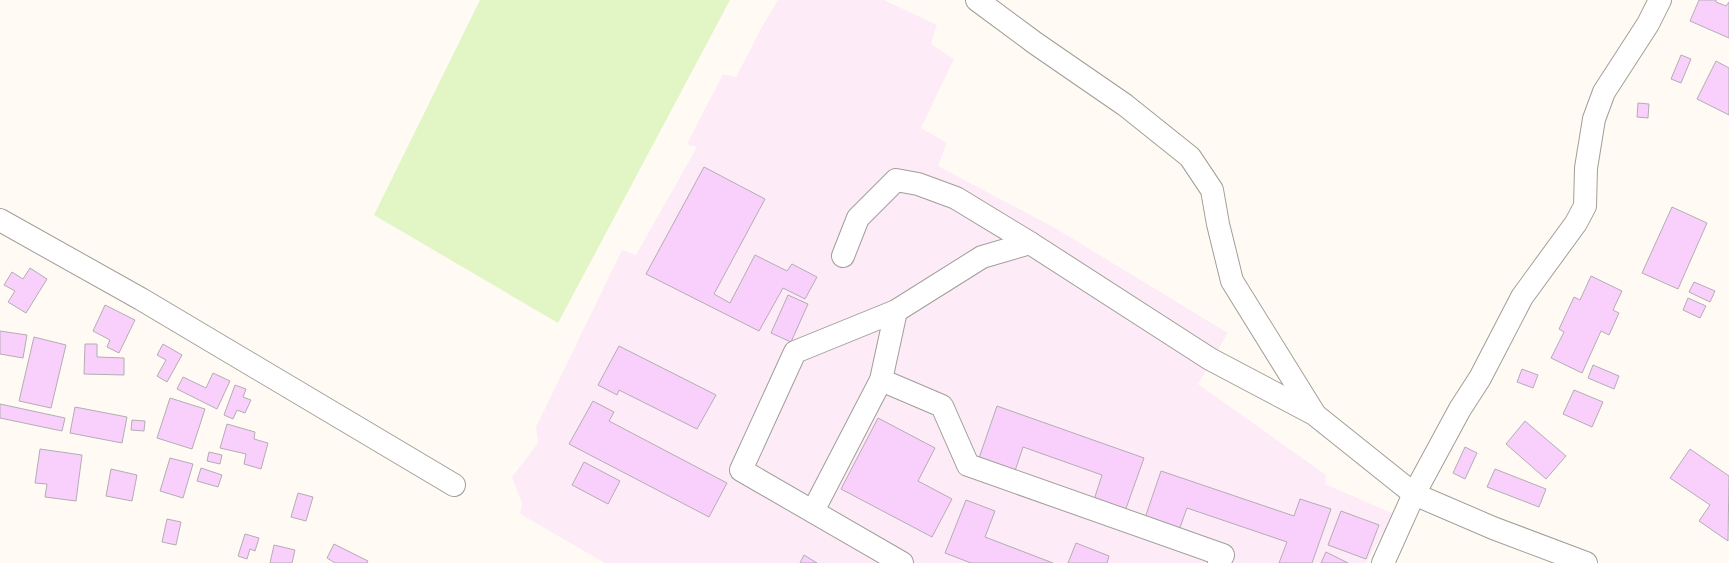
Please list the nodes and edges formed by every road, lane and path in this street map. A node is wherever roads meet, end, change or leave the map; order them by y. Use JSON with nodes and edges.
{"nodes":[{"id":1,"x":978,"y":0,"type":"edge"},
{"id":2,"x":1660,"y":0,"type":"edge"},
{"id":3,"x":0,"y":220,"type":"edge"},
{"id":4,"x":1030,"y":243,"type":"junction"},
{"id":5,"x":843,"y":256,"type":"dead end"},
{"id":6,"x":896,"y":311,"type":"junction"},
{"id":7,"x":881,"y":380,"type":"junction"},
{"id":8,"x":1314,"y":414,"type":"junction"},
{"id":9,"x":454,"y":485,"type":"dead end"},
{"id":10,"x":1414,"y":494,"type":"junction"},
{"id":11,"x":813,"y":511,"type":"junction"},
{"id":12,"x":902,"y":563,"type":"edge"},
{"id":13,"x":1219,"y":563,"type":"edge"},
{"id":14,"x":1383,"y":563,"type":"edge"},
{"id":15,"x":1586,"y":563,"type":"edge"}],
"edges":[{"from":1,"to":8,"type":"street"},
{"from":2,"to":10,"type":"street"},
{"from":3,"to":9,"type":"street"},
{"from":4,"to":5,"type":"street"},
{"from":4,"to":6,"type":"street"},
{"from":4,"to":8,"type":"street"},
{"from":6,"to":7,"type":"street"},
{"from":6,"to":11,"type":"street"},
{"from":7,"to":11,"type":"street"},
{"from":7,"to":13,"type":"street"},
{"from":8,"to":10,"type":"street"},
{"from":10,"to":14,"type":"street"},
{"from":10,"to":15,"type":"street"},
{"from":11,"to":12,"type":"street"}]}
